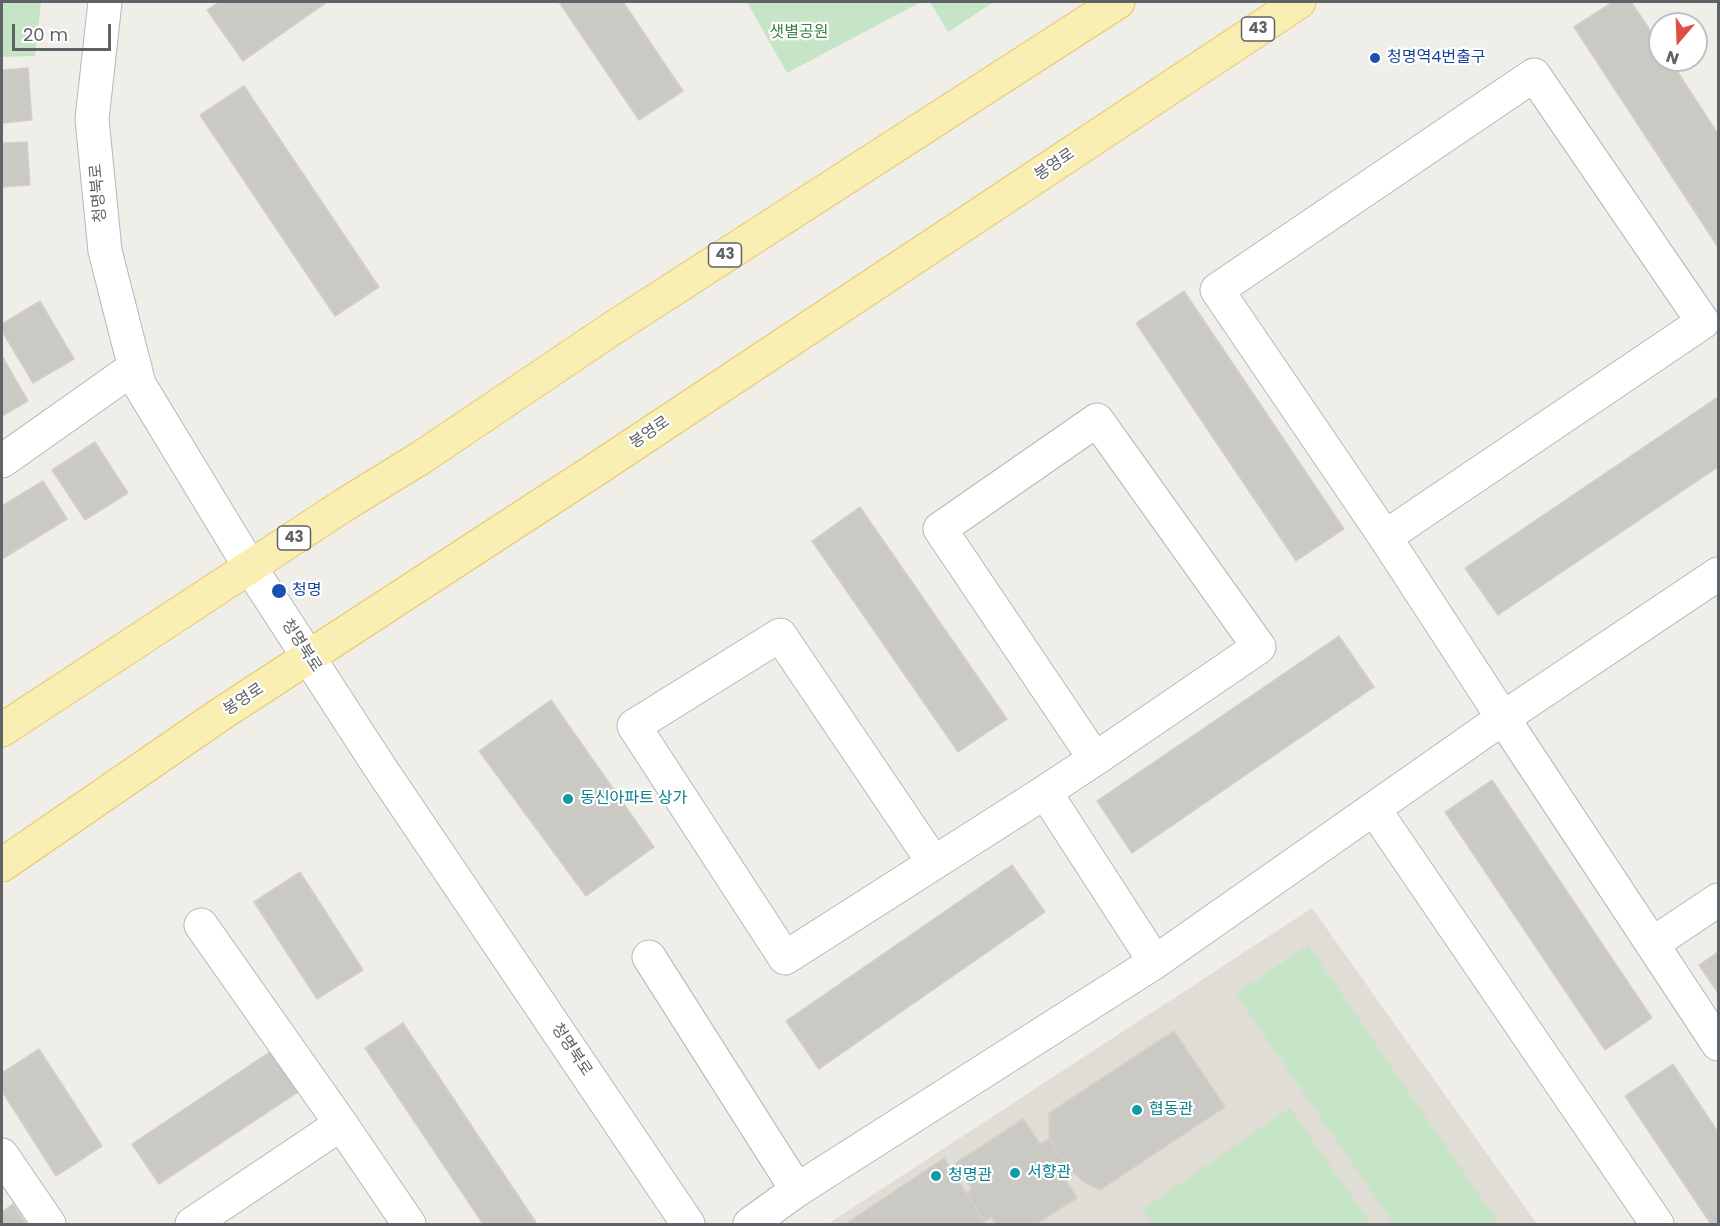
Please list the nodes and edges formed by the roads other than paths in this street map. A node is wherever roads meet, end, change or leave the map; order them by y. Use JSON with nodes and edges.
{"nodes":[{"id":1,"x":105,"y":2,"type":"edge"},
{"id":2,"x":1118,"y":2,"type":"edge"},
{"id":3,"x":1299,"y":2,"type":"edge"},
{"id":4,"x":135,"y":367,"type":"junction"},
{"id":5,"x":2,"y":461,"type":"edge"},
{"id":6,"x":1385,"y":537,"type":"junction"},
{"id":7,"x":250,"y":567,"type":"junction"},
{"id":8,"x":1719,"y":574,"type":"edge"},
{"id":9,"x":309,"y":658,"type":"junction"},
{"id":10,"x":1503,"y":718,"type":"junction"},
{"id":11,"x":2,"y":730,"type":"edge"},
{"id":12,"x":1095,"y":759,"type":"junction"},
{"id":13,"x":1045,"y":792,"type":"junction"},
{"id":14,"x":1374,"y":809,"type":"junction"},
{"id":15,"x":934,"y":862,"type":"junction"},
{"id":16,"x":2,"y":865,"type":"edge"},
{"id":17,"x":1719,"y":900,"type":"edge"},
{"id":18,"x":201,"y":925,"type":"dead end"},
{"id":19,"x":1652,"y":945,"type":"junction"},
{"id":20,"x":649,"y":957,"type":"dead end"},
{"id":21,"x":1155,"y":962,"type":"junction"},
{"id":22,"x":1719,"y":1044,"type":"edge"},
{"id":23,"x":341,"y":1124,"type":"junction"},
{"id":24,"x":2,"y":1155,"type":"edge"},
{"id":25,"x":797,"y":1190,"type":"junction"},
{"id":26,"x":49,"y":1224,"type":"edge"},
{"id":27,"x":192,"y":1224,"type":"edge"},
{"id":28,"x":409,"y":1224,"type":"edge"},
{"id":29,"x":688,"y":1224,"type":"edge"},
{"id":30,"x":750,"y":1224,"type":"edge"},
{"id":31,"x":1657,"y":1224,"type":"edge"}],
"edges":[{"from":1,"to":4,"type":"street","name":"청명북로"},
{"from":2,"to":7,"type":"main road","number":"43"},
{"from":3,"to":9,"type":"main road","name":"봉영로","number":"43"},
{"from":4,"to":5,"type":"street"},
{"from":4,"to":7,"type":"street","name":"청명북로"},
{"from":6,"to":6,"type":"street"},
{"from":6,"to":10,"type":"street"},
{"from":7,"to":9,"type":"street","name":"청명북로"},
{"from":7,"to":11,"type":"main road","number":"43"},
{"from":8,"to":10,"type":"street"},
{"from":9,"to":16,"type":"main road","name":"봉영로","number":"43"},
{"from":9,"to":29,"type":"street","name":"청명북로"},
{"from":10,"to":14,"type":"street"},
{"from":10,"to":19,"type":"street"},
{"from":12,"to":12,"type":"street"},
{"from":12,"to":13,"type":"street"},
{"from":13,"to":15,"type":"street"},
{"from":13,"to":21,"type":"street"},
{"from":14,"to":21,"type":"street"},
{"from":14,"to":31,"type":"street"},
{"from":15,"to":15,"type":"street"},
{"from":17,"to":19,"type":"street"},
{"from":18,"to":23,"type":"street"},
{"from":19,"to":22,"type":"street"},
{"from":20,"to":25,"type":"street"},
{"from":21,"to":25,"type":"street"},
{"from":23,"to":27,"type":"street"},
{"from":23,"to":28,"type":"street"},
{"from":24,"to":26,"type":"street"},
{"from":25,"to":30,"type":"street"}]}
